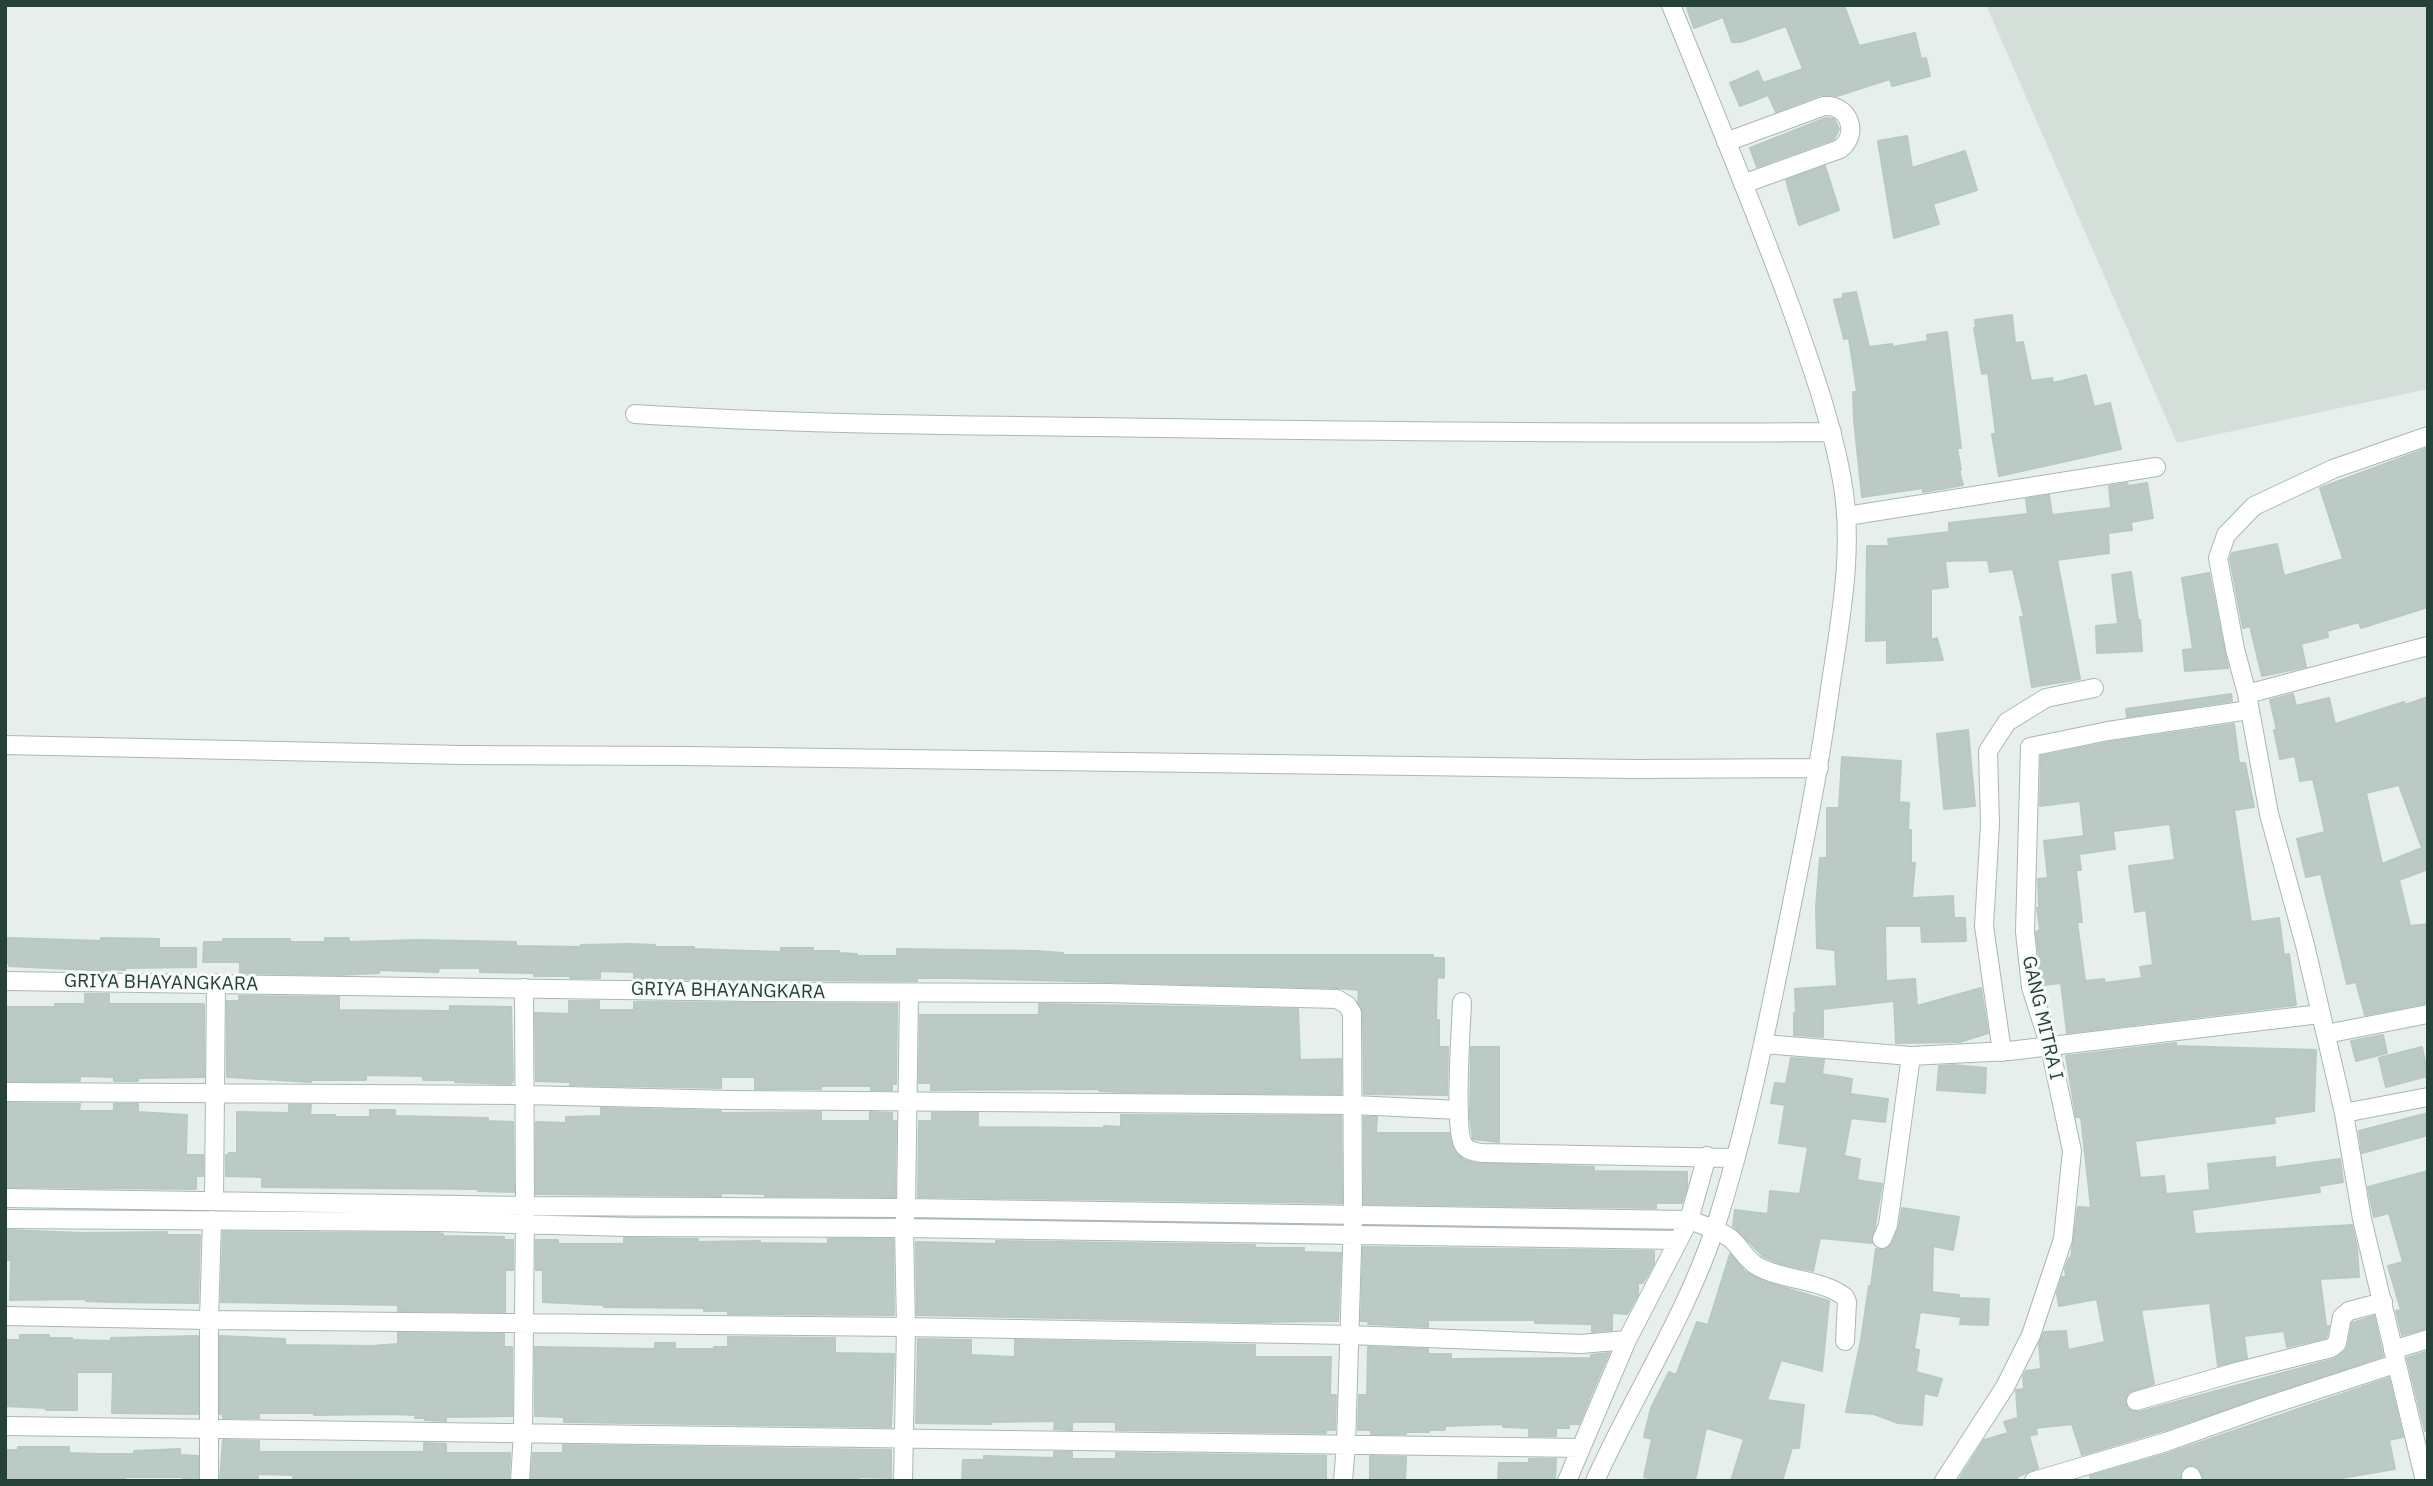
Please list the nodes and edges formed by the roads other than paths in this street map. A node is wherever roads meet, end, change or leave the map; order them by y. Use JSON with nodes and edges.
{"nodes":[{"id":1,"x":1671,"y":5,"type":"edge"},
{"id":2,"x":1726,"y":142,"type":"junction"},
{"id":3,"x":1743,"y":184,"type":"junction"},
{"id":4,"x":635,"y":414,"type":"dead end"},
{"id":5,"x":1832,"y":432,"type":"junction"},
{"id":6,"x":2428,"y":436,"type":"edge"},
{"id":7,"x":2156,"y":467,"type":"dead end"},
{"id":8,"x":1847,"y":516,"type":"junction"},
{"id":9,"x":2428,"y":646,"type":"edge"},
{"id":10,"x":2094,"y":688,"type":"dead end"},
{"id":11,"x":2248,"y":702,"type":"junction"},
{"id":12,"x":5,"y":745,"type":"edge"},
{"id":13,"x":1819,"y":768,"type":"junction"},
{"id":14,"x":5,"y":981,"type":"edge"},
{"id":15,"x":216,"y":983,"type":"junction"},
{"id":16,"x":524,"y":988,"type":"junction"},
{"id":17,"x":909,"y":993,"type":"junction"},
{"id":18,"x":1462,"y":1002,"type":"dead end"},
{"id":19,"x":2320,"y":1014,"type":"junction"},
{"id":20,"x":2428,"y":1014,"type":"edge"},
{"id":21,"x":2326,"y":1034,"type":"junction"},
{"id":22,"x":1764,"y":1044,"type":"junction"},
{"id":23,"x":2048,"y":1048,"type":"junction"},
{"id":24,"x":2006,"y":1051,"type":"junction"},
{"id":25,"x":1911,"y":1056,"type":"junction"},
{"id":26,"x":5,"y":1092,"type":"edge"},
{"id":27,"x":215,"y":1093,"type":"junction"},
{"id":28,"x":525,"y":1095,"type":"junction"},
{"id":29,"x":2428,"y":1097,"type":"edge"},
{"id":30,"x":908,"y":1101,"type":"junction"},
{"id":31,"x":1354,"y":1105,"type":"junction"},
{"id":32,"x":1459,"y":1110,"type":"junction"},
{"id":33,"x":2344,"y":1112,"type":"junction"},
{"id":34,"x":1707,"y":1156,"type":"junction"},
{"id":35,"x":1734,"y":1158,"type":"junction"},
{"id":36,"x":5,"y":1198,"type":"edge"},
{"id":37,"x":214,"y":1200,"type":"junction"},
{"id":38,"x":438,"y":1213,"type":"junction"},
{"id":39,"x":525,"y":1215,"type":"junction"},
{"id":40,"x":906,"y":1218,"type":"junction"},
{"id":41,"x":5,"y":1219,"type":"edge"},
{"id":42,"x":212,"y":1220,"type":"junction"},
{"id":43,"x":1689,"y":1220,"type":"junction"},
{"id":44,"x":1352,"y":1228,"type":"junction"},
{"id":45,"x":1714,"y":1229,"type":"junction"},
{"id":46,"x":1882,"y":1239,"type":"dead end"},
{"id":47,"x":1678,"y":1240,"type":"junction"},
{"id":48,"x":2383,"y":1302,"type":"junction"},
{"id":49,"x":5,"y":1316,"type":"edge"},
{"id":50,"x":209,"y":1320,"type":"junction"},
{"id":51,"x":524,"y":1324,"type":"junction"},
{"id":52,"x":906,"y":1327,"type":"junction"},
{"id":53,"x":1349,"y":1335,"type":"junction"},
{"id":54,"x":2428,"y":1339,"type":"edge"},
{"id":55,"x":1627,"y":1340,"type":"junction"},
{"id":56,"x":1845,"y":1341,"type":"dead end"},
{"id":57,"x":2394,"y":1357,"type":"junction"},
{"id":58,"x":2136,"y":1401,"type":"dead end"},
{"id":59,"x":5,"y":1426,"type":"edge"},
{"id":60,"x":210,"y":1429,"type":"junction"},
{"id":61,"x":523,"y":1432,"type":"junction"},
{"id":62,"x":905,"y":1437,"type":"junction"},
{"id":63,"x":1346,"y":1444,"type":"junction"},
{"id":64,"x":1581,"y":1448,"type":"junction"},
{"id":65,"x":209,"y":1481,"type":"edge"},
{"id":66,"x":520,"y":1481,"type":"edge"},
{"id":67,"x":904,"y":1481,"type":"edge"},
{"id":68,"x":1343,"y":1481,"type":"edge"},
{"id":69,"x":1567,"y":1481,"type":"edge"},
{"id":70,"x":1595,"y":1481,"type":"edge"},
{"id":71,"x":1944,"y":1481,"type":"edge"},
{"id":72,"x":2034,"y":1481,"type":"edge"},
{"id":73,"x":2425,"y":1481,"type":"edge"}],
"edges":[{"from":1,"to":2,"type":"street"},
{"from":2,"to":3,"type":"street"},
{"from":2,"to":3,"type":"street"},
{"from":3,"to":5,"type":"street"},
{"from":4,"to":5,"type":"street"},
{"from":5,"to":8,"type":"street"},
{"from":6,"to":11,"type":"street"},
{"from":7,"to":8,"type":"street"},
{"from":8,"to":13,"type":"street"},
{"from":9,"to":11,"type":"street"},
{"from":10,"to":24,"type":"street"},
{"from":11,"to":19,"type":"street"},
{"from":11,"to":23,"type":"street","name":"GANG MITRA I"},
{"from":12,"to":13,"type":"street"},
{"from":13,"to":22,"type":"street"},
{"from":14,"to":15,"type":"street","name":"GRIYA BHAYANGKARA"},
{"from":15,"to":16,"type":"street","name":"GRIYA BHAYANGKARA"},
{"from":15,"to":27,"type":"street"},
{"from":16,"to":17,"type":"street","name":"GRIYA BHAYANGKARA"},
{"from":16,"to":28,"type":"street"},
{"from":17,"to":30,"type":"street"},
{"from":17,"to":31,"type":"street","name":"GRIYA BHAYANGKARA"},
{"from":18,"to":32,"type":"street"},
{"from":19,"to":21,"type":"street"},
{"from":19,"to":23,"type":"street"},
{"from":20,"to":21,"type":"street"},
{"from":21,"to":33,"type":"street"},
{"from":22,"to":25,"type":"street"},
{"from":22,"to":35,"type":"street"},
{"from":23,"to":24,"type":"street"},
{"from":23,"to":71,"type":"street","name":"GANG MITRA I"},
{"from":24,"to":25,"type":"street"},
{"from":25,"to":46,"type":"street"},
{"from":26,"to":27,"type":"street"},
{"from":27,"to":28,"type":"street"},
{"from":27,"to":37,"type":"street"},
{"from":28,"to":30,"type":"street"},
{"from":28,"to":39,"type":"street"},
{"from":29,"to":33,"type":"street"},
{"from":30,"to":31,"type":"street"},
{"from":30,"to":40,"type":"street"},
{"from":31,"to":32,"type":"street"},
{"from":31,"to":44,"type":"street","name":"GRIYA BHAYANGKARA"},
{"from":32,"to":34,"type":"street"},
{"from":33,"to":48,"type":"street"},
{"from":34,"to":35,"type":"street"},
{"from":34,"to":43,"type":"street"},
{"from":35,"to":45,"type":"street"},
{"from":36,"to":37,"type":"street"},
{"from":37,"to":38,"type":"street"},
{"from":38,"to":39,"type":"street"},
{"from":38,"to":42,"type":"street"},
{"from":39,"to":40,"type":"street"},
{"from":39,"to":51,"type":"street"},
{"from":40,"to":44,"type":"street"},
{"from":40,"to":52,"type":"street"},
{"from":41,"to":42,"type":"street"},
{"from":42,"to":50,"type":"street"},
{"from":43,"to":44,"type":"street"},
{"from":43,"to":45,"type":"street"},
{"from":43,"to":47,"type":"street"},
{"from":44,"to":47,"type":"street"},
{"from":44,"to":53,"type":"street","name":"GRIYA BHAYANGKARA"},
{"from":45,"to":56,"type":"street"},
{"from":45,"to":70,"type":"street"},
{"from":47,"to":55,"type":"street"},
{"from":48,"to":57,"type":"street"},
{"from":48,"to":58,"type":"street"},
{"from":49,"to":50,"type":"street"},
{"from":50,"to":51,"type":"street"},
{"from":50,"to":60,"type":"street"},
{"from":51,"to":52,"type":"street"},
{"from":51,"to":61,"type":"street"},
{"from":52,"to":53,"type":"street"},
{"from":52,"to":62,"type":"street"},
{"from":53,"to":55,"type":"street"},
{"from":53,"to":63,"type":"street","name":"GRIYA BHAYANGKARA"},
{"from":54,"to":57,"type":"street"},
{"from":55,"to":64,"type":"street"},
{"from":57,"to":72,"type":"street"},
{"from":57,"to":73,"type":"street"},
{"from":59,"to":60,"type":"street"},
{"from":60,"to":61,"type":"street"},
{"from":60,"to":65,"type":"street"},
{"from":61,"to":62,"type":"street"},
{"from":61,"to":66,"type":"street"},
{"from":62,"to":63,"type":"street"},
{"from":62,"to":67,"type":"street"},
{"from":63,"to":64,"type":"street"},
{"from":63,"to":68,"type":"street","name":"GRIYA BHAYANGKARA"},
{"from":64,"to":69,"type":"street"}]}
